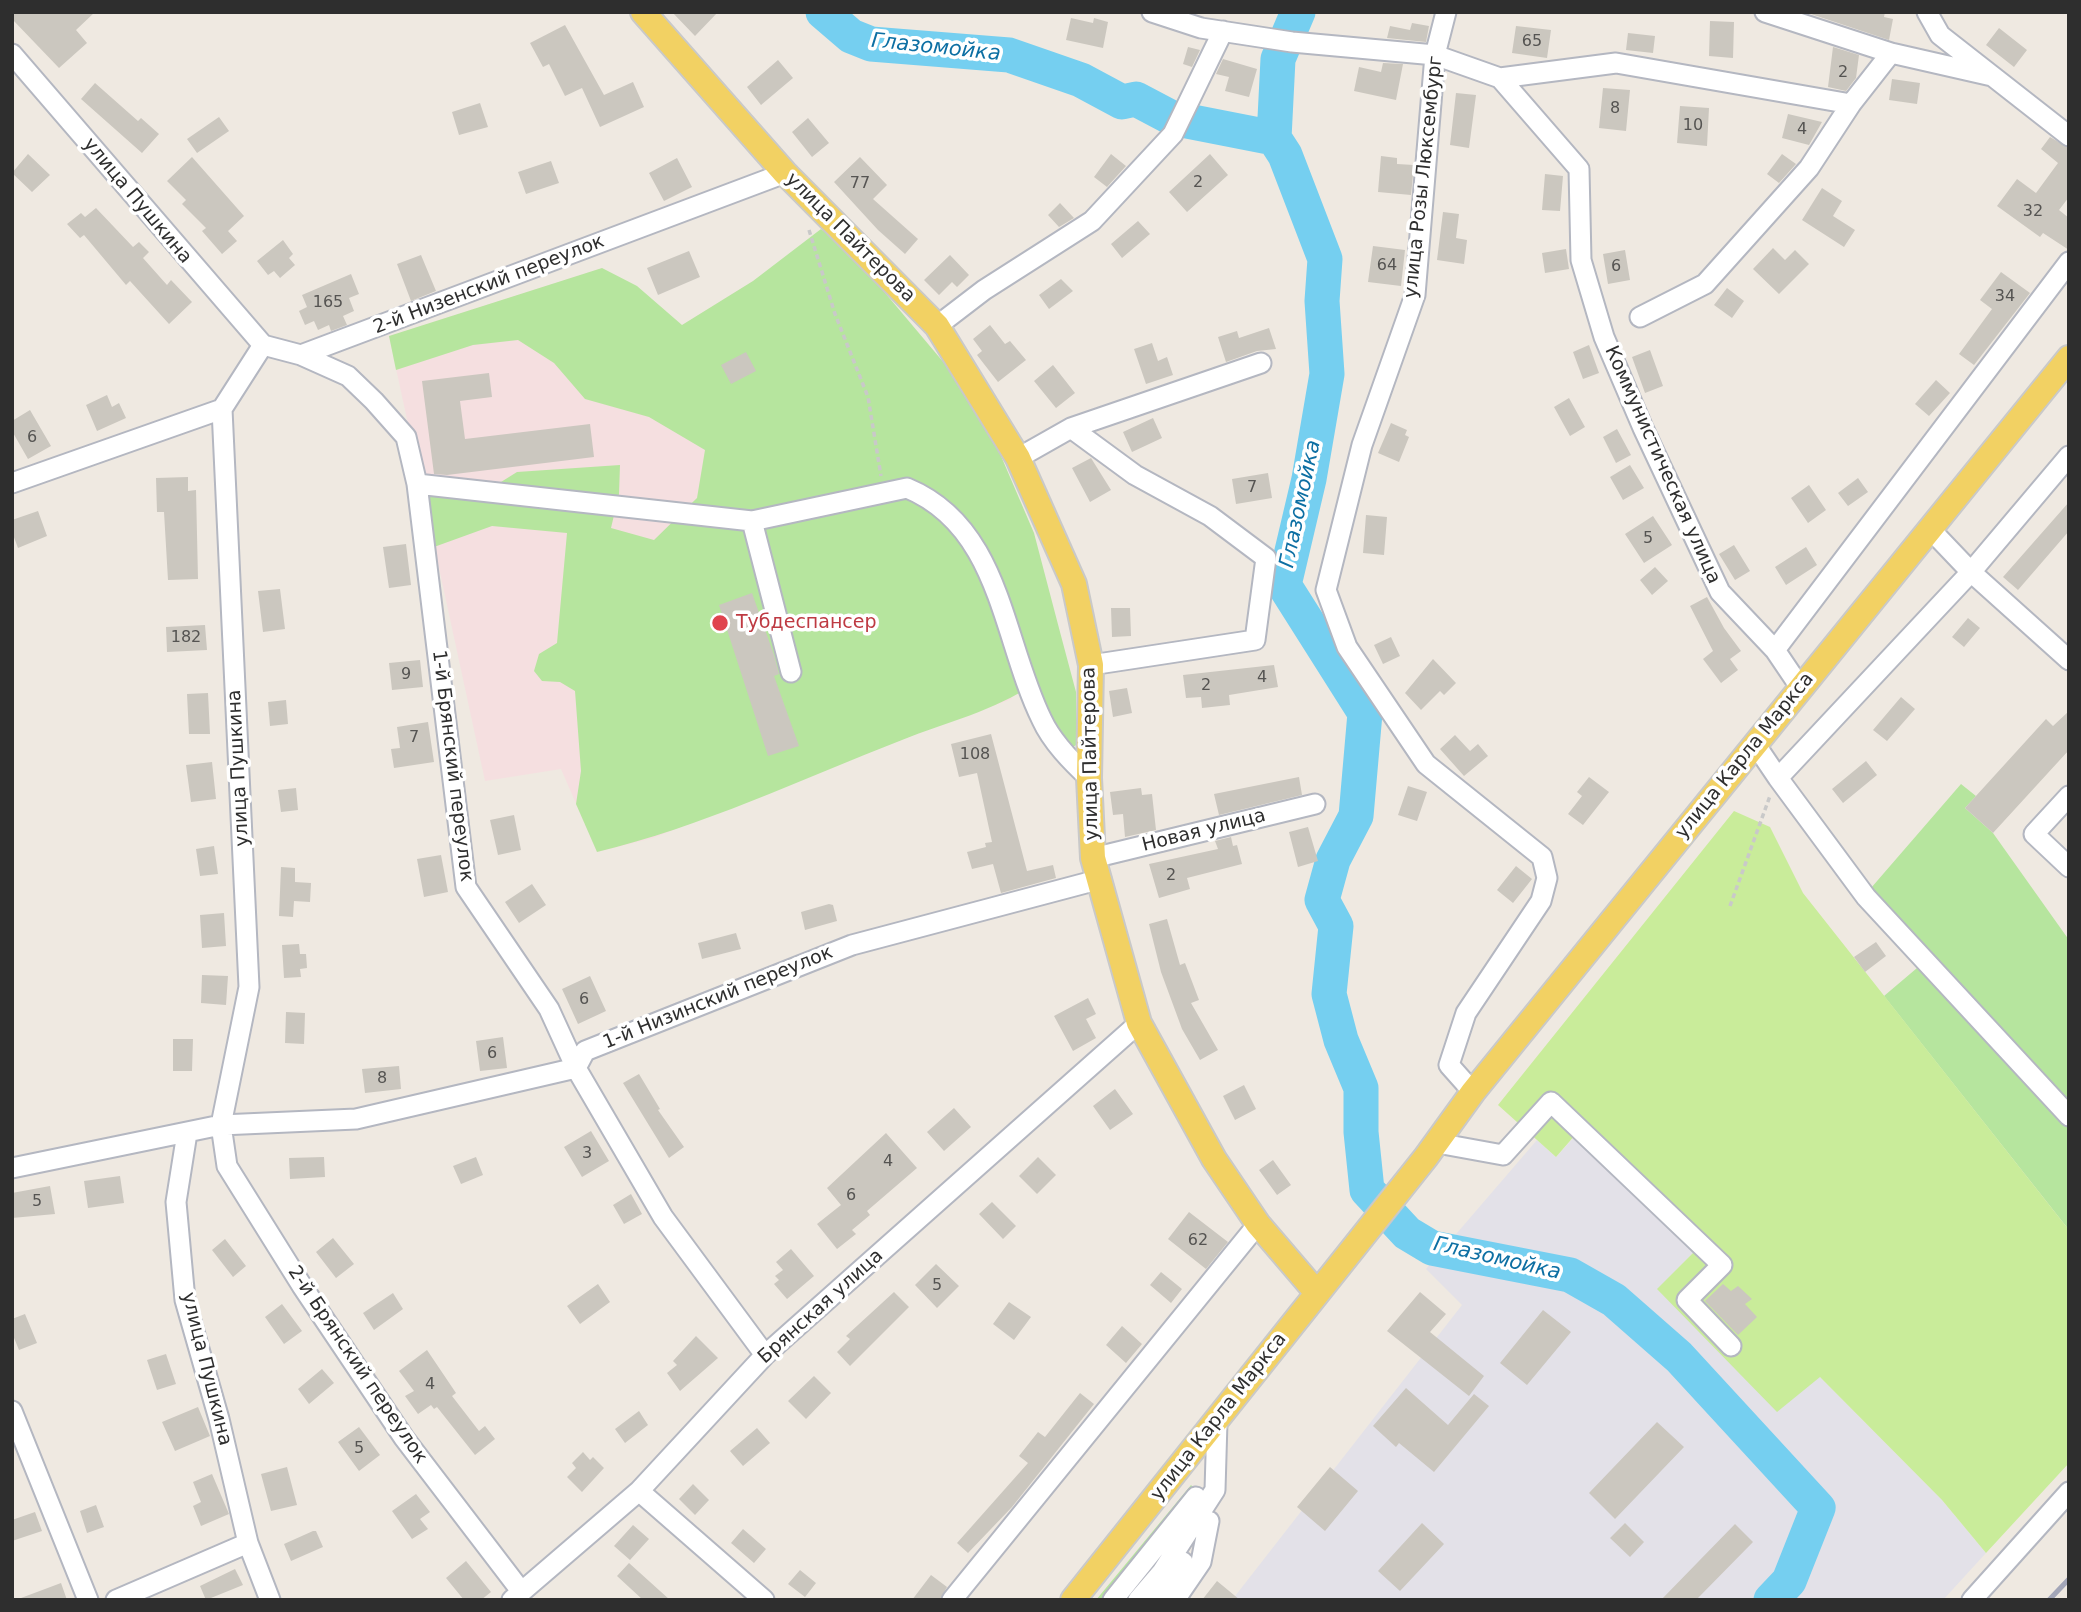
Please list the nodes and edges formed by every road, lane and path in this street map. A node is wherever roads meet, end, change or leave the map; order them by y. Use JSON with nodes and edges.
{"nodes":[{"id":1,"x":643,"y":12,"type":"edge"},
{"id":2,"x":1152,"y":12,"type":"edge"},
{"id":3,"x":1446,"y":12,"type":"edge"},
{"id":4,"x":1765,"y":12,"type":"edge"},
{"id":5,"x":1927,"y":12,"type":"edge"},
{"id":6,"x":1223,"y":31,"type":"junction"},
{"id":7,"x":1891,"y":53,"type":"junction"},
{"id":8,"x":12,"y":54,"type":"edge"},
{"id":9,"x":1435,"y":55,"type":"junction"},
{"id":10,"x":1992,"y":75,"type":"junction"},
{"id":11,"x":1500,"y":78,"type":"junction"},
{"id":12,"x":1851,"y":104,"type":"junction"},
{"id":13,"x":2069,"y":136,"type":"edge"},
{"id":14,"x":785,"y":173,"type":"junction"},
{"id":15,"x":805,"y":220,"type":"dead end"},
{"id":16,"x":2069,"y":262,"type":"edge"},
{"id":17,"x":1640,"y":317,"type":"dead end"},
{"id":18,"x":937,"y":327,"type":"junction"},
{"id":19,"x":263,"y":345,"type":"junction"},
{"id":20,"x":301,"y":355,"type":"junction"},
{"id":21,"x":2069,"y":358,"type":"edge"},
{"id":22,"x":1261,"y":363,"type":"dead end"},
{"id":23,"x":222,"y":410,"type":"junction"},
{"id":24,"x":1071,"y":428,"type":"junction"},
{"id":25,"x":2069,"y":456,"type":"edge"},
{"id":26,"x":1018,"y":458,"type":"junction"},
{"id":27,"x":12,"y":483,"type":"edge"},
{"id":28,"x":417,"y":484,"type":"junction"},
{"id":29,"x":881,"y":493,"type":"junction"},
{"id":30,"x":752,"y":521,"type":"junction"},
{"id":31,"x":1930,"y":529,"type":"junction"},
{"id":32,"x":1971,"y":572,"type":"junction"},
{"id":33,"x":1775,"y":650,"type":"junction"},
{"id":34,"x":2069,"y":660,"type":"edge"},
{"id":35,"x":1091,"y":665,"type":"junction"},
{"id":36,"x":791,"y":672,"type":"dead end"},
{"id":37,"x":1800,"y":687,"type":"junction"},
{"id":38,"x":1755,"y":744,"type":"junction"},
{"id":39,"x":1089,"y":778,"type":"junction"},
{"id":40,"x":1778,"y":778,"type":"junction"},
{"id":41,"x":2069,"y":796,"type":"edge"},
{"id":42,"x":1315,"y":804,"type":"dead end"},
{"id":43,"x":2069,"y":867,"type":"edge"},
{"id":44,"x":1097,"y":868,"type":"junction"},
{"id":45,"x":1730,"y":906,"type":"dead end"},
{"id":46,"x":1139,"y":1023,"type":"junction"},
{"id":47,"x":576,"y":1068,"type":"junction"},
{"id":48,"x":1473,"y":1092,"type":"junction"},
{"id":49,"x":2069,"y":1116,"type":"edge"},
{"id":50,"x":221,"y":1125,"type":"junction"},
{"id":51,"x":187,"y":1133,"type":"junction"},
{"id":52,"x":1431,"y":1150,"type":"junction"},
{"id":53,"x":12,"y":1168,"type":"edge"},
{"id":54,"x":1258,"y":1224,"type":"junction"},
{"id":55,"x":1317,"y":1293,"type":"junction"},
{"id":56,"x":1731,"y":1346,"type":"dead end"},
{"id":57,"x":765,"y":1355,"type":"junction"},
{"id":58,"x":12,"y":1411,"type":"edge"},
{"id":59,"x":1217,"y":1422,"type":"junction"},
{"id":60,"x":1215,"y":1482,"type":"junction"},
{"id":61,"x":639,"y":1491,"type":"junction"},
{"id":62,"x":2069,"y":1492,"type":"edge"},
{"id":63,"x":1209,"y":1521,"type":"junction"},
{"id":64,"x":248,"y":1543,"type":"junction"},
{"id":65,"x":516,"y":1596,"type":"edge"},
{"id":66,"x":88,"y":1600,"type":"edge"},
{"id":67,"x":116,"y":1600,"type":"edge"},
{"id":68,"x":270,"y":1600,"type":"edge"},
{"id":69,"x":764,"y":1600,"type":"edge"},
{"id":70,"x":952,"y":1600,"type":"edge"},
{"id":71,"x":1073,"y":1600,"type":"edge"},
{"id":72,"x":1114,"y":1600,"type":"edge"},
{"id":73,"x":1138,"y":1600,"type":"edge"},
{"id":74,"x":1159,"y":1600,"type":"edge"},
{"id":75,"x":1175,"y":1600,"type":"edge"},
{"id":76,"x":1972,"y":1600,"type":"edge"}],
"edges":[{"from":1,"to":14,"type":"main road","name":"улица Пайтерова"},
{"from":2,"to":6,"type":"street","name":"Коммунистическая улица"},
{"from":3,"to":9,"type":"street","name":"улица Розы Люксембург"},
{"from":4,"to":7,"type":"street"},
{"from":5,"to":10,"type":"street"},
{"from":6,"to":9,"type":"street","name":"Коммунистическая улица"},
{"from":6,"to":18,"type":"street"},
{"from":7,"to":10,"type":"street"},
{"from":7,"to":12,"type":"street"},
{"from":8,"to":19,"type":"street","name":"улица Пушкина"},
{"from":9,"to":11,"type":"street","name":"Коммунистическая улица"},
{"from":9,"to":48,"type":"street","name":"улица Розы Люксембург"},
{"from":10,"to":13,"type":"street"},
{"from":11,"to":12,"type":"street","name":"Коммунистическая улица"},
{"from":11,"to":33,"type":"street","name":"Коммунистическая улица"},
{"from":12,"to":17,"type":"street"},
{"from":14,"to":18,"type":"main road","name":"улица Пайтерова"},
{"from":14,"to":20,"type":"street","name":"2-й Низенский переулок"},
{"from":15,"to":29,"type":"path"},
{"from":16,"to":33,"type":"street"},
{"from":18,"to":26,"type":"main road","name":"улица Пайтерова"},
{"from":19,"to":20,"type":"street"},
{"from":19,"to":23,"type":"street"},
{"from":20,"to":28,"type":"street","name":"1-й Брянский переулок"},
{"from":21,"to":31,"type":"main road","name":"улица Карла Маркса"},
{"from":22,"to":24,"type":"street"},
{"from":23,"to":27,"type":"street"},
{"from":23,"to":50,"type":"street","name":"улица Пушкина"},
{"from":24,"to":26,"type":"street"},
{"from":24,"to":35,"type":"street"},
{"from":25,"to":32,"type":"street"},
{"from":26,"to":35,"type":"main road","name":"улица Пайтерова"},
{"from":28,"to":30,"type":"street"},
{"from":28,"to":47,"type":"street","name":"1-й Брянский переулок"},
{"from":29,"to":30,"type":"street"},
{"from":29,"to":39,"type":"street"},
{"from":30,"to":36,"type":"street"},
{"from":31,"to":32,"type":"street"},
{"from":31,"to":37,"type":"main road","name":"улица Карла Маркса"},
{"from":32,"to":34,"type":"street"},
{"from":32,"to":40,"type":"street"},
{"from":33,"to":37,"type":"street","name":"Коммунистическая улица"},
{"from":35,"to":39,"type":"main road","name":"улица Пайтерова"},
{"from":37,"to":38,"type":"main road","name":"улица Карла Маркса"},
{"from":38,"to":40,"type":"street"},
{"from":38,"to":48,"type":"main road","name":"улица Карла Маркса"},
{"from":39,"to":44,"type":"main road","name":"улица Пайтерова"},
{"from":40,"to":45,"type":"path"},
{"from":40,"to":49,"type":"street"},
{"from":41,"to":43,"type":"street"},
{"from":42,"to":44,"type":"street","name":"Новая улица"},
{"from":44,"to":46,"type":"main road","name":"улица Пайтерова"},
{"from":44,"to":47,"type":"street","name":"1-й Низинский переулок"},
{"from":46,"to":54,"type":"main road","name":"улица Пайтерова"},
{"from":46,"to":57,"type":"street","name":"Брянская улица"},
{"from":47,"to":50,"type":"street"},
{"from":47,"to":57,"type":"street","name":"1-й Брянский переулок"},
{"from":48,"to":52,"type":"main road","name":"улица Карла Маркса"},
{"from":50,"to":51,"type":"street"},
{"from":50,"to":65,"type":"street","name":"2-й Брянский переулок"},
{"from":51,"to":53,"type":"street"},
{"from":51,"to":64,"type":"street","name":"улица Пушкина"},
{"from":52,"to":55,"type":"main road","name":"улица Карла Маркса"},
{"from":52,"to":56,"type":"street"},
{"from":54,"to":55,"type":"main road","name":"улица Пайтерова"},
{"from":54,"to":70,"type":"street"},
{"from":55,"to":59,"type":"main road","name":"улица Карла Маркса"},
{"from":57,"to":61,"type":"street","name":"Брянская улица"},
{"from":58,"to":66,"type":"street"},
{"from":59,"to":60,"type":"street"},
{"from":59,"to":71,"type":"main road","name":"улица Карла Маркса"},
{"from":60,"to":63,"type":"street"},
{"from":60,"to":72,"type":"street"},
{"from":60,"to":73,"type":"street"},
{"from":61,"to":65,"type":"street","name":"Брянская улица"},
{"from":61,"to":69,"type":"street"},
{"from":62,"to":76,"type":"street"},
{"from":63,"to":74,"type":"street"},
{"from":63,"to":75,"type":"street"},
{"from":64,"to":67,"type":"street"},
{"from":64,"to":68,"type":"street","name":"улица Пушкина"}]}
